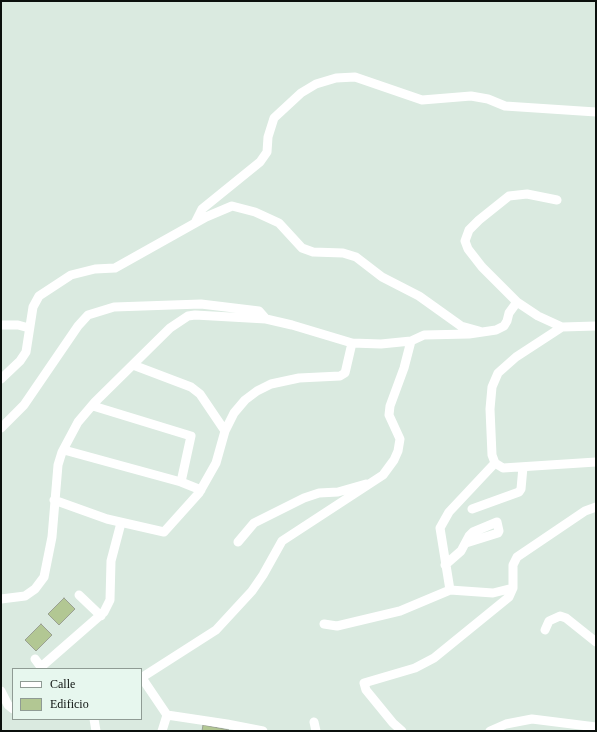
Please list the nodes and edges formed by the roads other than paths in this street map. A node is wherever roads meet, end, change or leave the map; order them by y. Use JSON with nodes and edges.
{"nodes":[{"id":1,"x":596,"y":112,"type":"edge"},
{"id":2,"x":557,"y":200,"type":"dead end"},
{"id":3,"x":195,"y":223,"type":"junction"},
{"id":4,"x":517,"y":302,"type":"junction"},
{"id":5,"x":266,"y":319,"type":"junction"},
{"id":6,"x":1,"y":325,"type":"edge"},
{"id":7,"x":596,"y":326,"type":"edge"},
{"id":8,"x":562,"y":327,"type":"junction"},
{"id":9,"x":29,"y":328,"type":"junction"},
{"id":10,"x":483,"y":332,"type":"junction"},
{"id":11,"x":411,"y":341,"type":"junction"},
{"id":12,"x":352,"y":343,"type":"junction"},
{"id":13,"x":133,"y":365,"type":"junction"},
{"id":14,"x":1,"y":379,"type":"edge"},
{"id":15,"x":93,"y":406,"type":"junction"},
{"id":16,"x":1,"y":428,"type":"edge"},
{"id":17,"x":225,"y":431,"type":"junction"},
{"id":18,"x":64,"y":450,"type":"junction"},
{"id":19,"x":495,"y":462,"type":"junction"},
{"id":20,"x":596,"y":462,"type":"edge"},
{"id":21,"x":523,"y":467,"type":"junction"},
{"id":22,"x":181,"y":482,"type":"junction"},
{"id":23,"x":372,"y":482,"type":"junction"},
{"id":24,"x":201,"y":490,"type":"junction"},
{"id":25,"x":54,"y":500,"type":"junction"},
{"id":26,"x":596,"y":507,"type":"edge"},
{"id":27,"x":472,"y":509,"type":"dead end"},
{"id":28,"x":121,"y":523,"type":"junction"},
{"id":29,"x":238,"y":542,"type":"dead end"},
{"id":30,"x":466,"y":543,"type":"dead end"},
{"id":31,"x":445,"y":565,"type":"junction"},
{"id":32,"x":512,"y":588,"type":"junction"},
{"id":33,"x":450,"y":590,"type":"junction"},
{"id":34,"x":79,"y":595,"type":"dead end"},
{"id":35,"x":1,"y":599,"type":"edge"},
{"id":36,"x":101,"y":616,"type":"junction"},
{"id":37,"x":324,"y":624,"type":"dead end"},
{"id":38,"x":545,"y":630,"type":"dead end"},
{"id":39,"x":596,"y":642,"type":"edge"},
{"id":40,"x":35,"y":659,"type":"dead end"},
{"id":41,"x":142,"y":677,"type":"edge"},
{"id":42,"x":142,"y":679,"type":"edge"},
{"id":43,"x":1,"y":691,"type":"edge"},
{"id":44,"x":12,"y":708,"type":"edge"},
{"id":45,"x":167,"y":715,"type":"junction"},
{"id":46,"x":94,"y":720,"type":"edge"},
{"id":47,"x":596,"y":727,"type":"edge"},
{"id":48,"x":96,"y":731,"type":"edge"},
{"id":49,"x":162,"y":731,"type":"edge"},
{"id":50,"x":263,"y":731,"type":"edge"},
{"id":51,"x":402,"y":731,"type":"edge"},
{"id":52,"x":490,"y":731,"type":"edge"}],
"edges":[{"from":1,"to":3,"type":"street"},
{"from":2,"to":4,"type":"street"},
{"from":3,"to":9,"type":"street"},
{"from":3,"to":10,"type":"street"},
{"from":4,"to":8,"type":"street"},
{"from":4,"to":10,"type":"street"},
{"from":5,"to":12,"type":"street"},
{"from":5,"to":13,"type":"street"},
{"from":5,"to":16,"type":"street"},
{"from":6,"to":9,"type":"street"},
{"from":7,"to":8,"type":"street"},
{"from":8,"to":19,"type":"street"},
{"from":9,"to":14,"type":"street"},
{"from":10,"to":11,"type":"street"},
{"from":11,"to":12,"type":"street"},
{"from":11,"to":23,"type":"street"},
{"from":12,"to":17,"type":"street"},
{"from":13,"to":15,"type":"street"},
{"from":13,"to":17,"type":"street"},
{"from":15,"to":18,"type":"street"},
{"from":15,"to":22,"type":"street"},
{"from":17,"to":24,"type":"street"},
{"from":18,"to":22,"type":"street"},
{"from":18,"to":25,"type":"street"},
{"from":19,"to":21,"type":"street"},
{"from":19,"to":31,"type":"street"},
{"from":20,"to":21,"type":"street"},
{"from":21,"to":27,"type":"street"},
{"from":22,"to":24,"type":"street"},
{"from":23,"to":29,"type":"street"},
{"from":23,"to":41,"type":"street"},
{"from":24,"to":28,"type":"street"},
{"from":25,"to":28,"type":"street"},
{"from":25,"to":35,"type":"street"},
{"from":26,"to":32,"type":"street"},
{"from":28,"to":36,"type":"street"},
{"from":30,"to":31,"type":"street"},
{"from":31,"to":33,"type":"street"},
{"from":32,"to":33,"type":"street"},
{"from":32,"to":51,"type":"street"},
{"from":33,"to":37,"type":"street"},
{"from":34,"to":36,"type":"street"},
{"from":36,"to":40,"type":"street"},
{"from":38,"to":39,"type":"street"},
{"from":42,"to":45,"type":"street"},
{"from":43,"to":44,"type":"street"},
{"from":45,"to":49,"type":"street"},
{"from":45,"to":50,"type":"street"},
{"from":46,"to":48,"type":"street"},
{"from":47,"to":52,"type":"street"}]}
